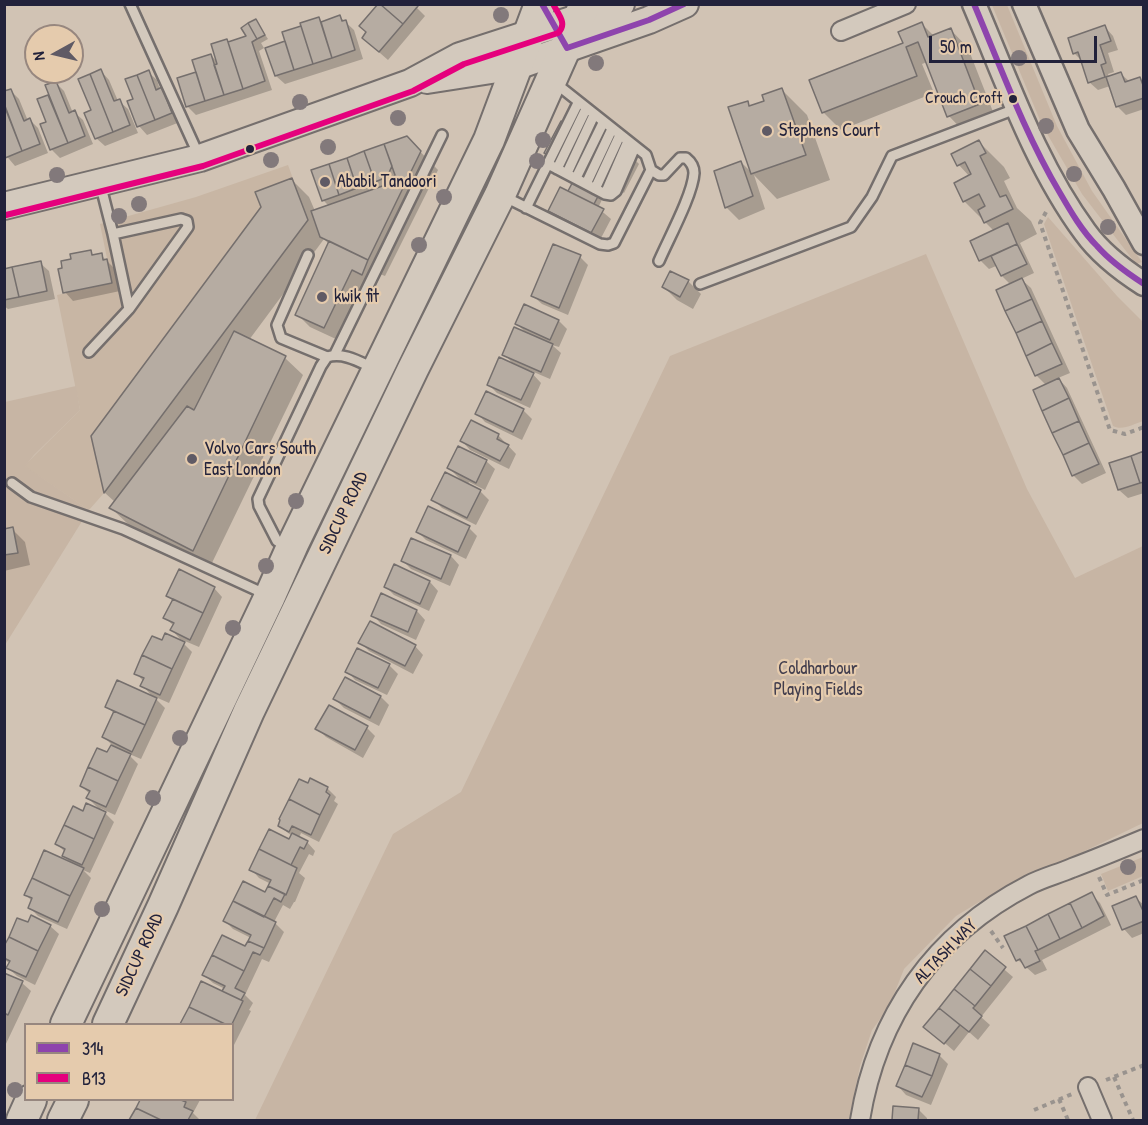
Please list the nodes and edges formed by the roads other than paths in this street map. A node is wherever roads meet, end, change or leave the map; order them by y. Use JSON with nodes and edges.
{"nodes":[{"id":1,"x":130,"y":4,"type":"edge"},
{"id":2,"x":621,"y":4,"type":"edge"},
{"id":3,"x":685,"y":4,"type":"edge"},
{"id":4,"x":906,"y":4,"type":"edge"},
{"id":5,"x":974,"y":4,"type":"edge"},
{"id":6,"x":1024,"y":4,"type":"edge"},
{"id":7,"x":559,"y":18,"type":"edge"},
{"id":8,"x":841,"y":31,"type":"dead end"},
{"id":9,"x":517,"y":66,"type":"junction"},
{"id":10,"x":552,"y":81,"type":"junction"},
{"id":11,"x":410,"y":82,"type":"junction"},
{"id":12,"x":1018,"y":108,"type":"junction"},
{"id":13,"x":586,"y":109,"type":"junction"},
{"id":14,"x":603,"y":123,"type":"junction"},
{"id":15,"x":616,"y":132,"type":"junction"},
{"id":16,"x":442,"y":135,"type":"dead end"},
{"id":17,"x":632,"y":144,"type":"junction"},
{"id":18,"x":200,"y":158,"type":"junction"},
{"id":19,"x":548,"y":164,"type":"junction"},
{"id":20,"x":557,"y":169,"type":"junction"},
{"id":21,"x":651,"y":170,"type":"junction"},
{"id":22,"x":567,"y":173,"type":"junction"},
{"id":23,"x":576,"y":178,"type":"junction"},
{"id":24,"x":100,"y":183,"type":"junction"},
{"id":25,"x":591,"y":186,"type":"junction"},
{"id":26,"x":513,"y":201,"type":"junction"},
{"id":27,"x":4,"y":206,"type":"edge"},
{"id":28,"x":113,"y":234,"type":"junction"},
{"id":29,"x":1143,"y":243,"type":"edge"},
{"id":30,"x":308,"y":255,"type":"dead end"},
{"id":31,"x":659,"y":261,"type":"dead end"},
{"id":32,"x":700,"y":284,"type":"dead end"},
{"id":33,"x":1143,"y":284,"type":"edge"},
{"id":34,"x":129,"y":309,"type":"junction"},
{"id":35,"x":89,"y":352,"type":"dead end"},
{"id":36,"x":331,"y":356,"type":"junction"},
{"id":37,"x":378,"y":370,"type":"junction"},
{"id":38,"x":12,"y":483,"type":"dead end"},
{"id":39,"x":294,"y":542,"type":"junction"},
{"id":40,"x":270,"y":596,"type":"junction"},
{"id":41,"x":1143,"y":839,"type":"edge"},
{"id":42,"x":66,"y":1023,"type":"edge"},
{"id":43,"x":108,"y":1023,"type":"edge"},
{"id":44,"x":1088,"y":1087,"type":"dead end"},
{"id":45,"x":31,"y":1101,"type":"edge"},
{"id":46,"x":72,"y":1101,"type":"edge"},
{"id":47,"x":22,"y":1120,"type":"edge"},
{"id":48,"x":63,"y":1120,"type":"edge"},
{"id":49,"x":860,"y":1120,"type":"edge"},
{"id":50,"x":1102,"y":1120,"type":"edge"}],
"edges":[{"from":1,"to":18,"type":"lane"},
{"from":2,"to":7,"type":"main road"},
{"from":3,"to":7,"type":"main road"},
{"from":4,"to":8,"type":"street"},
{"from":5,"to":12,"type":"street"},
{"from":6,"to":29,"type":"street"},
{"from":7,"to":9,"type":"highway","name":"SIDCUP ROAD"},
{"from":7,"to":9,"type":"main road"},
{"from":7,"to":10,"type":"highway","name":"SIDCUP ROAD"},
{"from":7,"to":11,"type":"main road"},
{"from":9,"to":11,"type":"main road"},
{"from":9,"to":37,"type":"highway","name":"SIDCUP ROAD"},
{"from":10,"to":13,"type":"lane"},
{"from":10,"to":26,"type":"highway","name":"SIDCUP ROAD"},
{"from":11,"to":18,"type":"main road"},
{"from":12,"to":32,"type":"lane"},
{"from":12,"to":33,"type":"street"},
{"from":13,"to":14,"type":"lane"},
{"from":13,"to":19,"type":"lane"},
{"from":13,"to":20,"type":"lane"},
{"from":13,"to":22,"type":"lane"},
{"from":14,"to":15,"type":"lane"},
{"from":14,"to":23,"type":"lane"},
{"from":15,"to":17,"type":"lane"},
{"from":15,"to":25,"type":"lane"},
{"from":16,"to":36,"type":"lane"},
{"from":17,"to":21,"type":"lane"},
{"from":17,"to":25,"type":"lane"},
{"from":18,"to":24,"type":"main road"},
{"from":19,"to":20,"type":"lane"},
{"from":19,"to":26,"type":"lane"},
{"from":20,"to":22,"type":"lane"},
{"from":21,"to":26,"type":"lane"},
{"from":21,"to":31,"type":"lane"},
{"from":22,"to":23,"type":"lane"},
{"from":23,"to":25,"type":"lane"},
{"from":24,"to":27,"type":"main road"},
{"from":24,"to":28,"type":"lane"},
{"from":26,"to":43,"type":"highway","name":"SIDCUP ROAD"},
{"from":28,"to":34,"type":"lane"},
{"from":28,"to":34,"type":"lane"},
{"from":30,"to":36,"type":"lane"},
{"from":34,"to":35,"type":"lane"},
{"from":36,"to":37,"type":"lane"},
{"from":36,"to":39,"type":"lane"},
{"from":37,"to":39,"type":"highway","name":"SIDCUP ROAD"},
{"from":38,"to":40,"type":"lane"},
{"from":39,"to":40,"type":"highway","name":"SIDCUP ROAD"},
{"from":40,"to":42,"type":"highway","name":"SIDCUP ROAD"},
{"from":41,"to":49,"type":"street","name":"ALTASH WAY"},
{"from":44,"to":50,"type":"street"},
{"from":45,"to":47,"type":"highway"},
{"from":46,"to":48,"type":"highway"}]}
